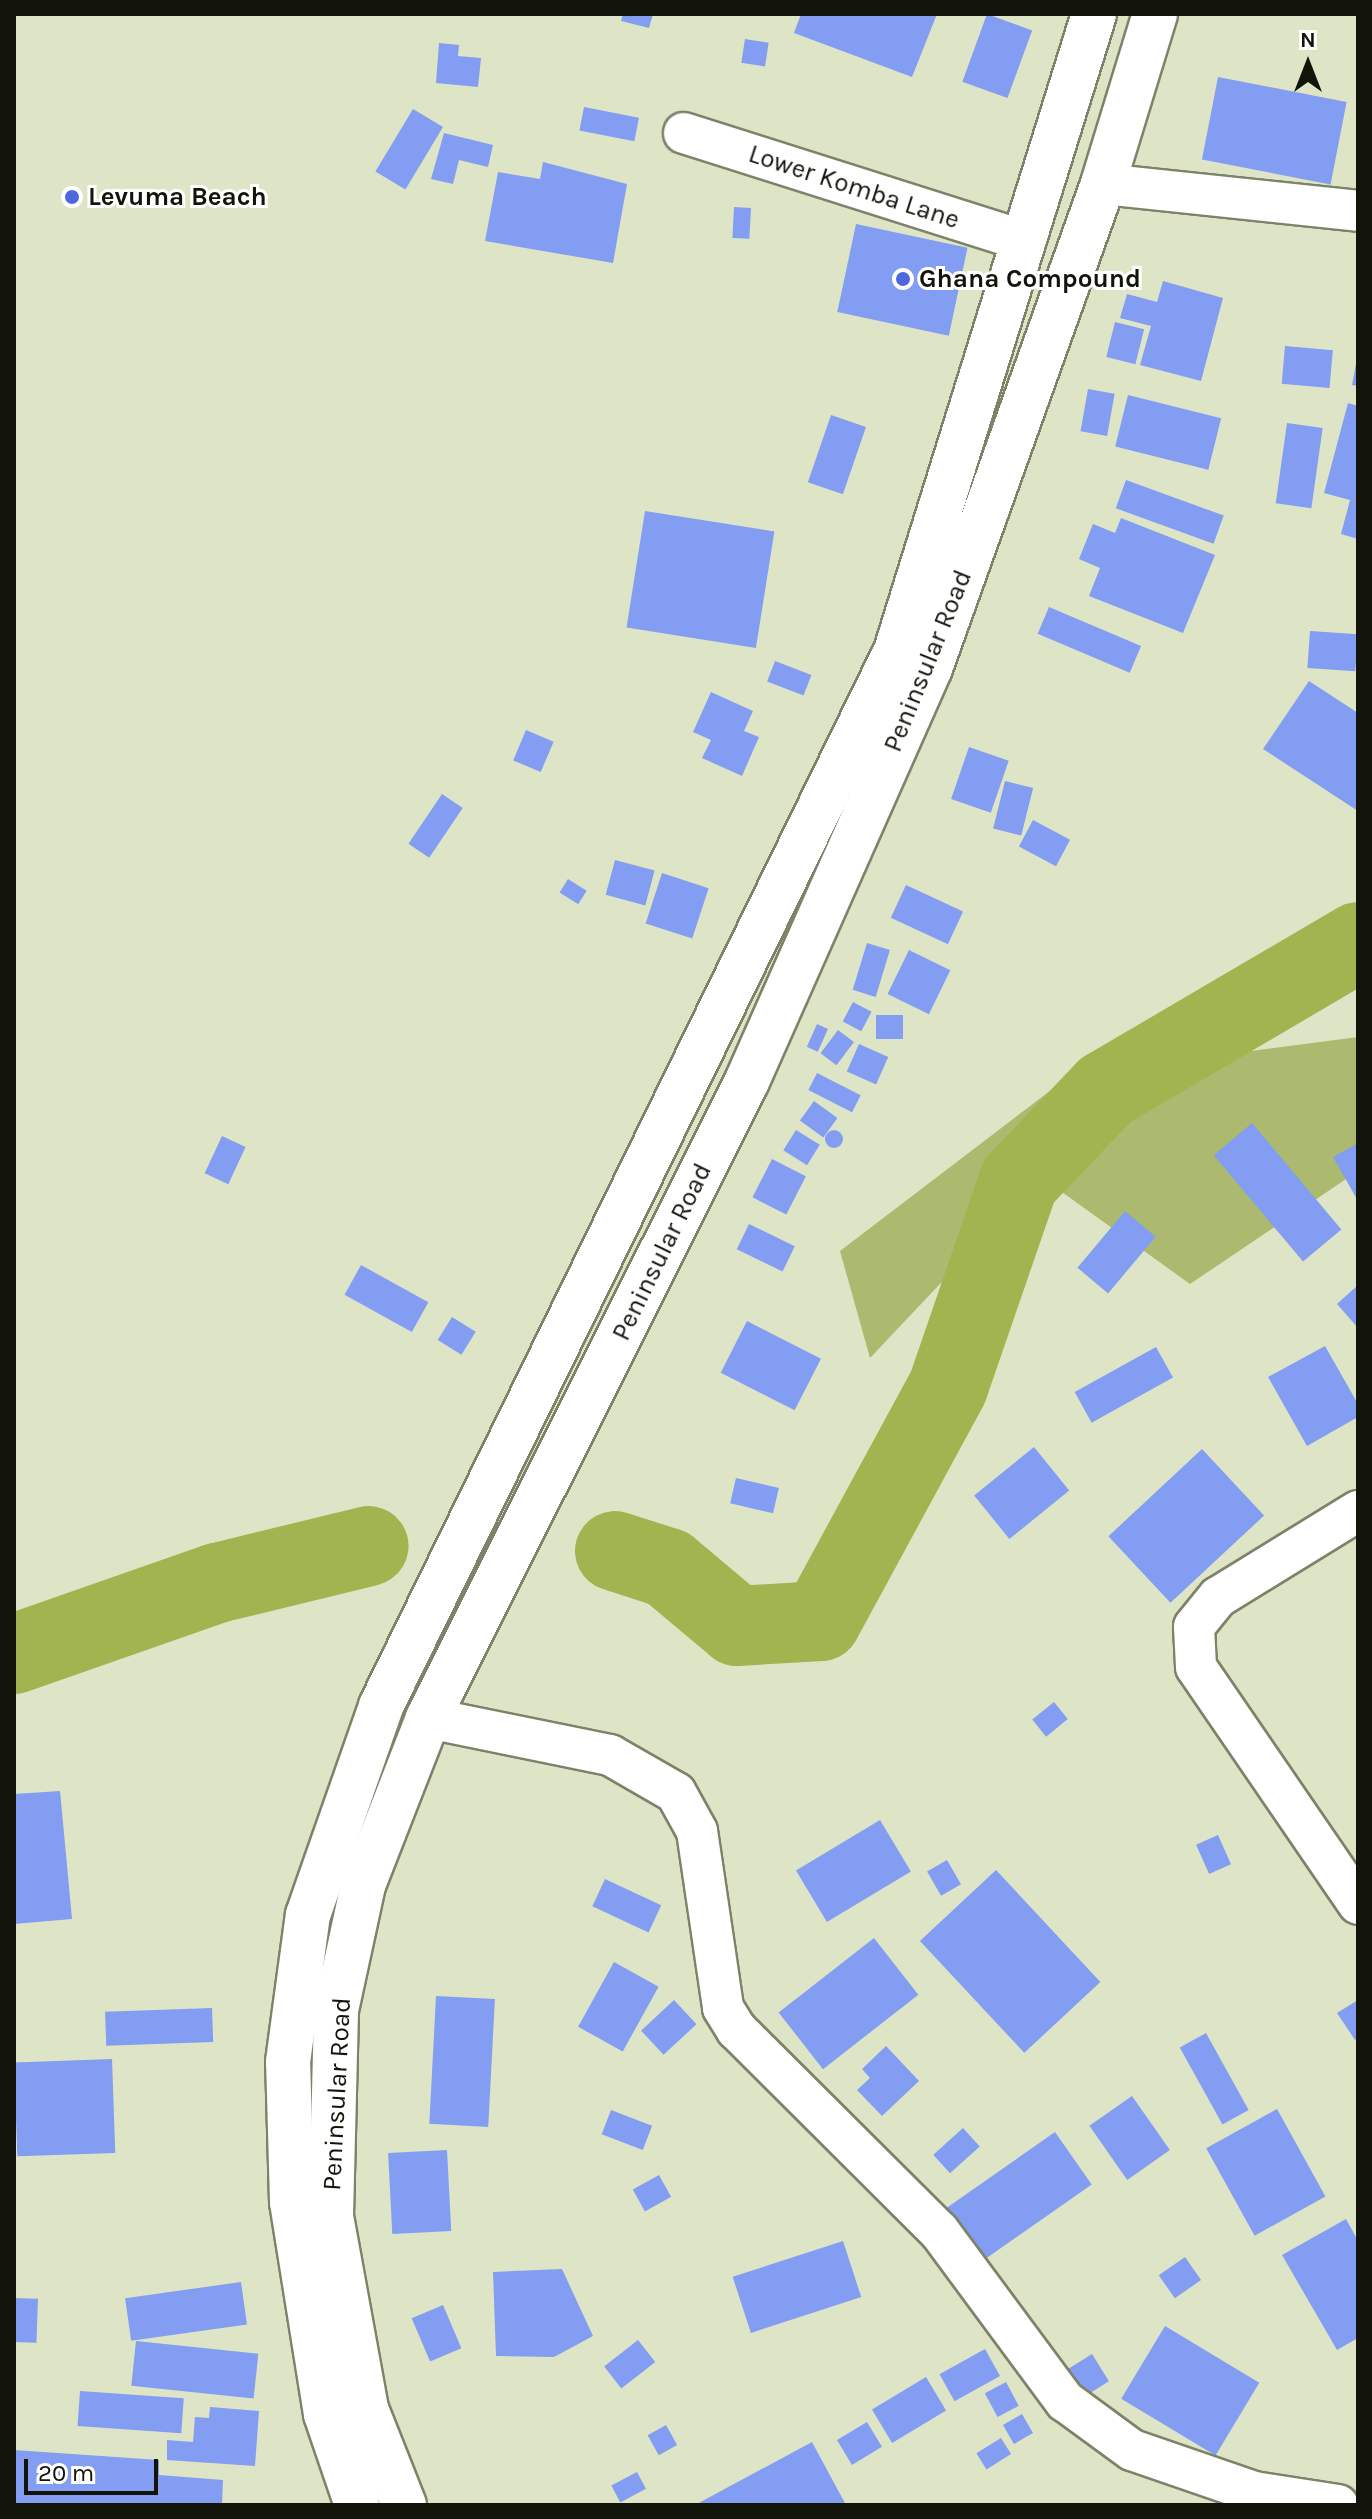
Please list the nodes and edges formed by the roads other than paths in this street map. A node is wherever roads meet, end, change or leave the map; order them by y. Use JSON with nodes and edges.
{"nodes":[{"id":1,"x":1094,"y":14,"type":"edge"},
{"id":2,"x":1155,"y":14,"type":"edge"},
{"id":3,"x":684,"y":133,"type":"dead end"},
{"id":4,"x":1103,"y":184,"type":"junction"},
{"id":5,"x":1358,"y":211,"type":"edge"},
{"id":6,"x":1025,"y":241,"type":"junction"},
{"id":7,"x":1358,"y":1511,"type":"edge"},
{"id":8,"x":428,"y":1718,"type":"junction"},
{"id":9,"x":1358,"y":1904,"type":"edge"},
{"id":10,"x":357,"y":2505,"type":"edge"},
{"id":11,"x":404,"y":2505,"type":"edge"},
{"id":12,"x":1338,"y":2505,"type":"edge"}],
"edges":[{"from":1,"to":6,"type":"main road","name":"Peninsular Road"},
{"from":2,"to":4,"type":"main road","name":"Peninsular Road"},
{"from":3,"to":6,"type":"street","name":"Lower Komba Lane"},
{"from":4,"to":5,"type":"street"},
{"from":4,"to":8,"type":"main road","name":"Peninsular Road"},
{"from":6,"to":10,"type":"main road","name":"Peninsular Road"},
{"from":7,"to":9,"type":"street"},
{"from":8,"to":11,"type":"main road","name":"Peninsular Road"},
{"from":8,"to":12,"type":"street"}]}
